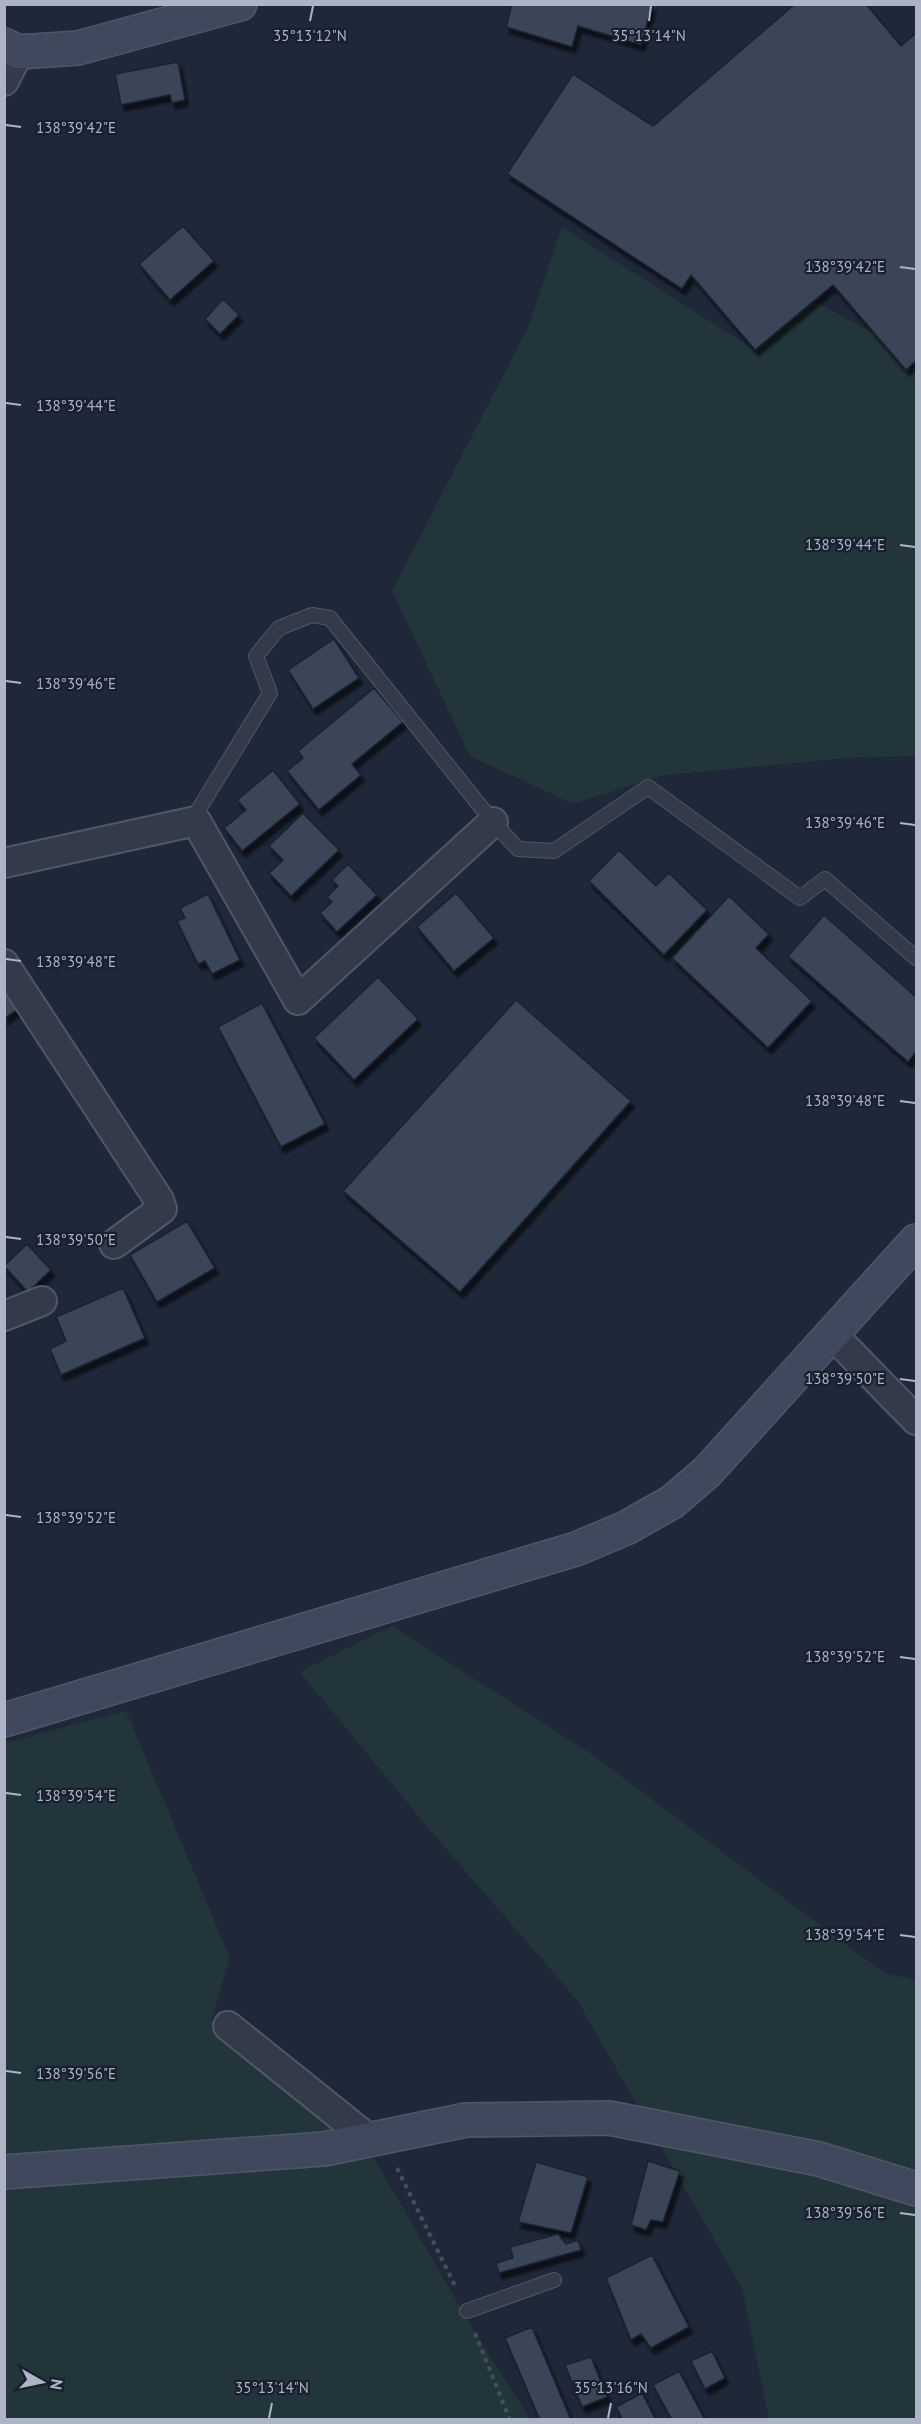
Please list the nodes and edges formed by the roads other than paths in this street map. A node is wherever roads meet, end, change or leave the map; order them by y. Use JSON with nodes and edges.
{"nodes":[{"id":1,"x":240,"y":4,"type":"edge"},
{"id":2,"x":9,"y":59,"type":"edge"},
{"id":3,"x":191,"y":822,"type":"junction"},
{"id":4,"x":493,"y":822,"type":"junction"},
{"id":5,"x":4,"y":863,"type":"edge"},
{"id":6,"x":916,"y":958,"type":"edge"},
{"id":7,"x":4,"y":964,"type":"edge"},
{"id":8,"x":916,"y":1241,"type":"edge"},
{"id":9,"x":114,"y":1244,"type":"dead end"},
{"id":10,"x":42,"y":1301,"type":"dead end"},
{"id":11,"x":4,"y":1316,"type":"edge"},
{"id":12,"x":832,"y":1334,"type":"junction"},
{"id":13,"x":916,"y":1420,"type":"edge"},
{"id":14,"x":4,"y":1720,"type":"edge"},
{"id":15,"x":228,"y":2026,"type":"dead end"},
{"id":16,"x":376,"y":2139,"type":"junction"},
{"id":17,"x":4,"y":2172,"type":"edge"},
{"id":18,"x":916,"y":2190,"type":"edge"},
{"id":19,"x":554,"y":2280,"type":"dead end"},
{"id":20,"x":467,"y":2311,"type":"road end"}],
"edges":[{"from":1,"to":2,"type":"street"},
{"from":3,"to":4,"type":"street"},
{"from":3,"to":4,"type":"lane"},
{"from":3,"to":5,"type":"street"},
{"from":4,"to":6,"type":"lane"},
{"from":7,"to":9,"type":"street"},
{"from":8,"to":12,"type":"street"},
{"from":10,"to":11,"type":"street"},
{"from":12,"to":13,"type":"street"},
{"from":12,"to":14,"type":"street"},
{"from":15,"to":16,"type":"street"},
{"from":16,"to":17,"type":"street"},
{"from":16,"to":18,"type":"street"},
{"from":19,"to":20,"type":"lane"}]}
